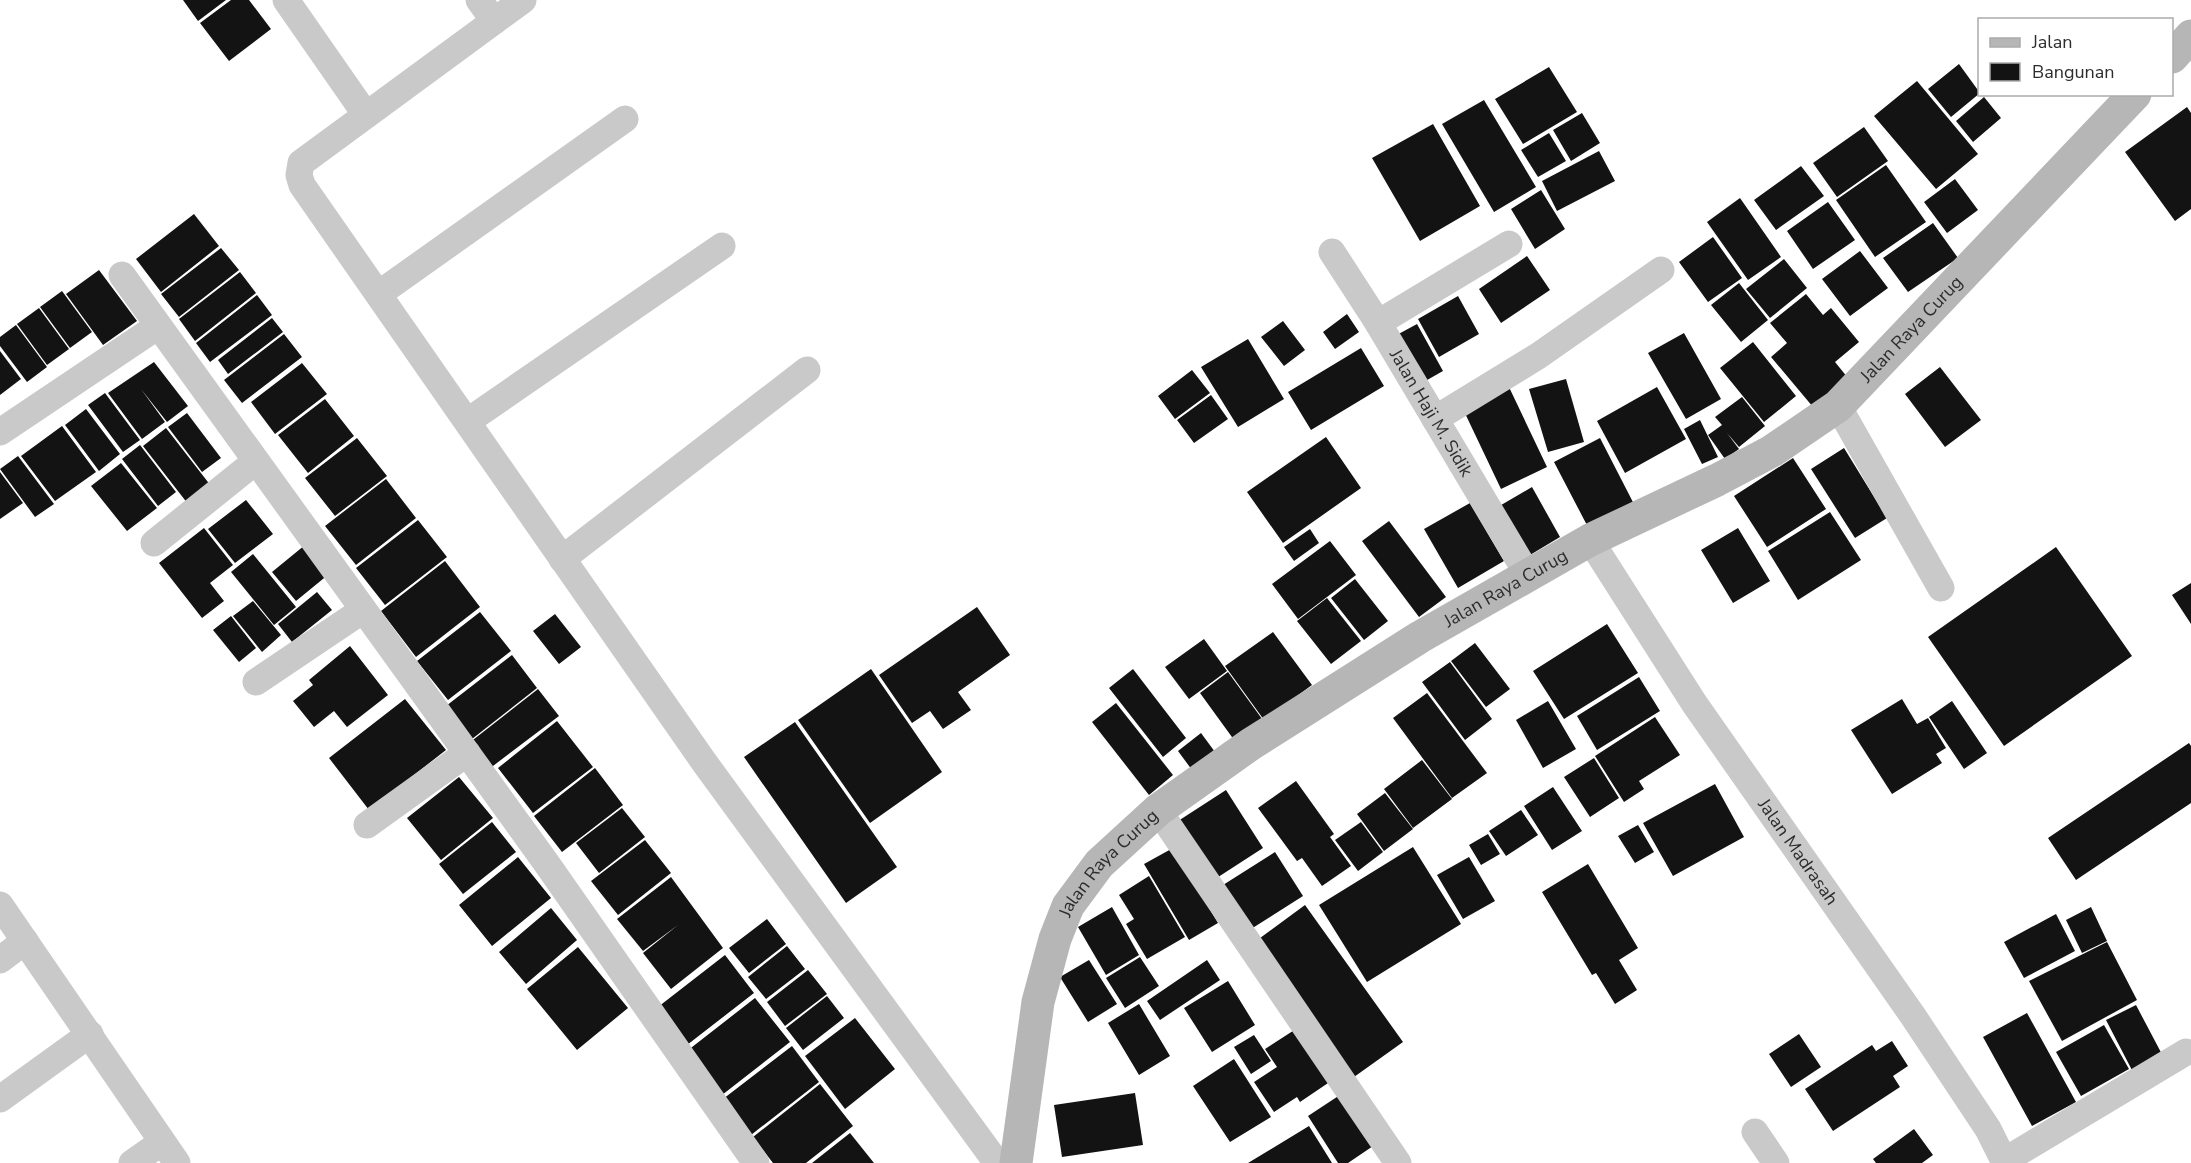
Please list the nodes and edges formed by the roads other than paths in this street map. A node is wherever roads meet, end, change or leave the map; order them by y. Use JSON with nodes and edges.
{"nodes":[{"id":1,"x":286,"y":0,"type":"edge"},
{"id":2,"x":523,"y":0,"type":"edge"},
{"id":3,"x":487,"y":11,"type":"edge"},
{"id":4,"x":2191,"y":36,"type":"edge"},
{"id":5,"x":2173,"y":56,"type":"edge"},
{"id":6,"x":2133,"y":96,"type":"edge"},
{"id":7,"x":366,"y":116,"type":"junction"},
{"id":8,"x":625,"y":119,"type":"dead end"},
{"id":9,"x":1509,"y":244,"type":"dead end"},
{"id":10,"x":722,"y":246,"type":"dead end"},
{"id":11,"x":1332,"y":252,"type":"dead end"},
{"id":12,"x":1661,"y":270,"type":"dead end"},
{"id":13,"x":122,"y":275,"type":"dead end"},
{"id":14,"x":380,"y":293,"type":"junction"},
{"id":15,"x":1378,"y":323,"type":"junction"},
{"id":16,"x":158,"y":326,"type":"junction"},
{"id":17,"x":807,"y":370,"type":"dead end"},
{"id":18,"x":1838,"y":406,"type":"junction"},
{"id":19,"x":1435,"y":419,"type":"junction"},
{"id":20,"x":468,"y":421,"type":"junction"},
{"id":21,"x":0,"y":432,"type":"edge"},
{"id":22,"x":256,"y":461,"type":"junction"},
{"id":23,"x":1590,"y":540,"type":"junction"},
{"id":24,"x":154,"y":543,"type":"dead end"},
{"id":25,"x":562,"y":560,"type":"junction"},
{"id":26,"x":1528,"y":575,"type":"junction"},
{"id":27,"x":1941,"y":588,"type":"dead end"},
{"id":28,"x":363,"y":610,"type":"junction"},
{"id":29,"x":256,"y":682,"type":"dead end"},
{"id":30,"x":467,"y":753,"type":"junction"},
{"id":31,"x":1158,"y":810,"type":"junction"},
{"id":32,"x":367,"y":825,"type":"dead end"},
{"id":33,"x":0,"y":905,"type":"edge"},
{"id":34,"x":25,"y":942,"type":"junction"},
{"id":35,"x":0,"y":960,"type":"edge"},
{"id":36,"x":90,"y":1034,"type":"junction"},
{"id":37,"x":2186,"y":1052,"type":"dead end"},
{"id":38,"x":0,"y":1099,"type":"edge"},
{"id":39,"x":1755,"y":1132,"type":"dead end"},
{"id":40,"x":170,"y":1152,"type":"edge"},
{"id":41,"x":2005,"y":1162,"type":"edge"},
{"id":42,"x":132,"y":1163,"type":"edge"},
{"id":43,"x":756,"y":1163,"type":"edge"},
{"id":44,"x":997,"y":1163,"type":"edge"},
{"id":45,"x":1016,"y":1163,"type":"edge"},
{"id":46,"x":1398,"y":1163,"type":"edge"},
{"id":47,"x":1776,"y":1163,"type":"edge"}],
"edges":[{"from":1,"to":7,"type":"street"},
{"from":2,"to":3,"type":"street"},
{"from":3,"to":7,"type":"street"},
{"from":4,"to":5,"type":"main road"},
{"from":6,"to":18,"type":"main road","name":"Jalan Raya Curug"},
{"from":7,"to":14,"type":"street"},
{"from":8,"to":14,"type":"street"},
{"from":9,"to":15,"type":"street"},
{"from":10,"to":20,"type":"street"},
{"from":11,"to":15,"type":"street","name":"Jalan Haji M. Sidik"},
{"from":12,"to":19,"type":"street"},
{"from":13,"to":16,"type":"street"},
{"from":14,"to":20,"type":"street"},
{"from":15,"to":19,"type":"street","name":"Jalan Haji M. Sidik"},
{"from":16,"to":21,"type":"street"},
{"from":16,"to":22,"type":"street"},
{"from":17,"to":25,"type":"street"},
{"from":18,"to":23,"type":"main road","name":"Jalan Raya Curug"},
{"from":18,"to":27,"type":"street"},
{"from":19,"to":26,"type":"street","name":"Jalan Haji M. Sidik"},
{"from":20,"to":25,"type":"street"},
{"from":22,"to":24,"type":"street"},
{"from":22,"to":28,"type":"street"},
{"from":23,"to":26,"type":"main road","name":"Jalan Raya Curug"},
{"from":23,"to":41,"type":"street","name":"Jalan Madrasah"},
{"from":25,"to":44,"type":"street"},
{"from":26,"to":31,"type":"main road","name":"Jalan Raya Curug"},
{"from":28,"to":29,"type":"street"},
{"from":28,"to":30,"type":"street"},
{"from":30,"to":32,"type":"street"},
{"from":30,"to":43,"type":"street"},
{"from":31,"to":45,"type":"main road","name":"Jalan Raya Curug"},
{"from":31,"to":46,"type":"street"},
{"from":33,"to":34,"type":"street"},
{"from":34,"to":35,"type":"street"},
{"from":34,"to":36,"type":"street"},
{"from":36,"to":38,"type":"street"},
{"from":36,"to":40,"type":"street"},
{"from":37,"to":41,"type":"street"},
{"from":39,"to":47,"type":"street"},
{"from":40,"to":42,"type":"street"}]}
